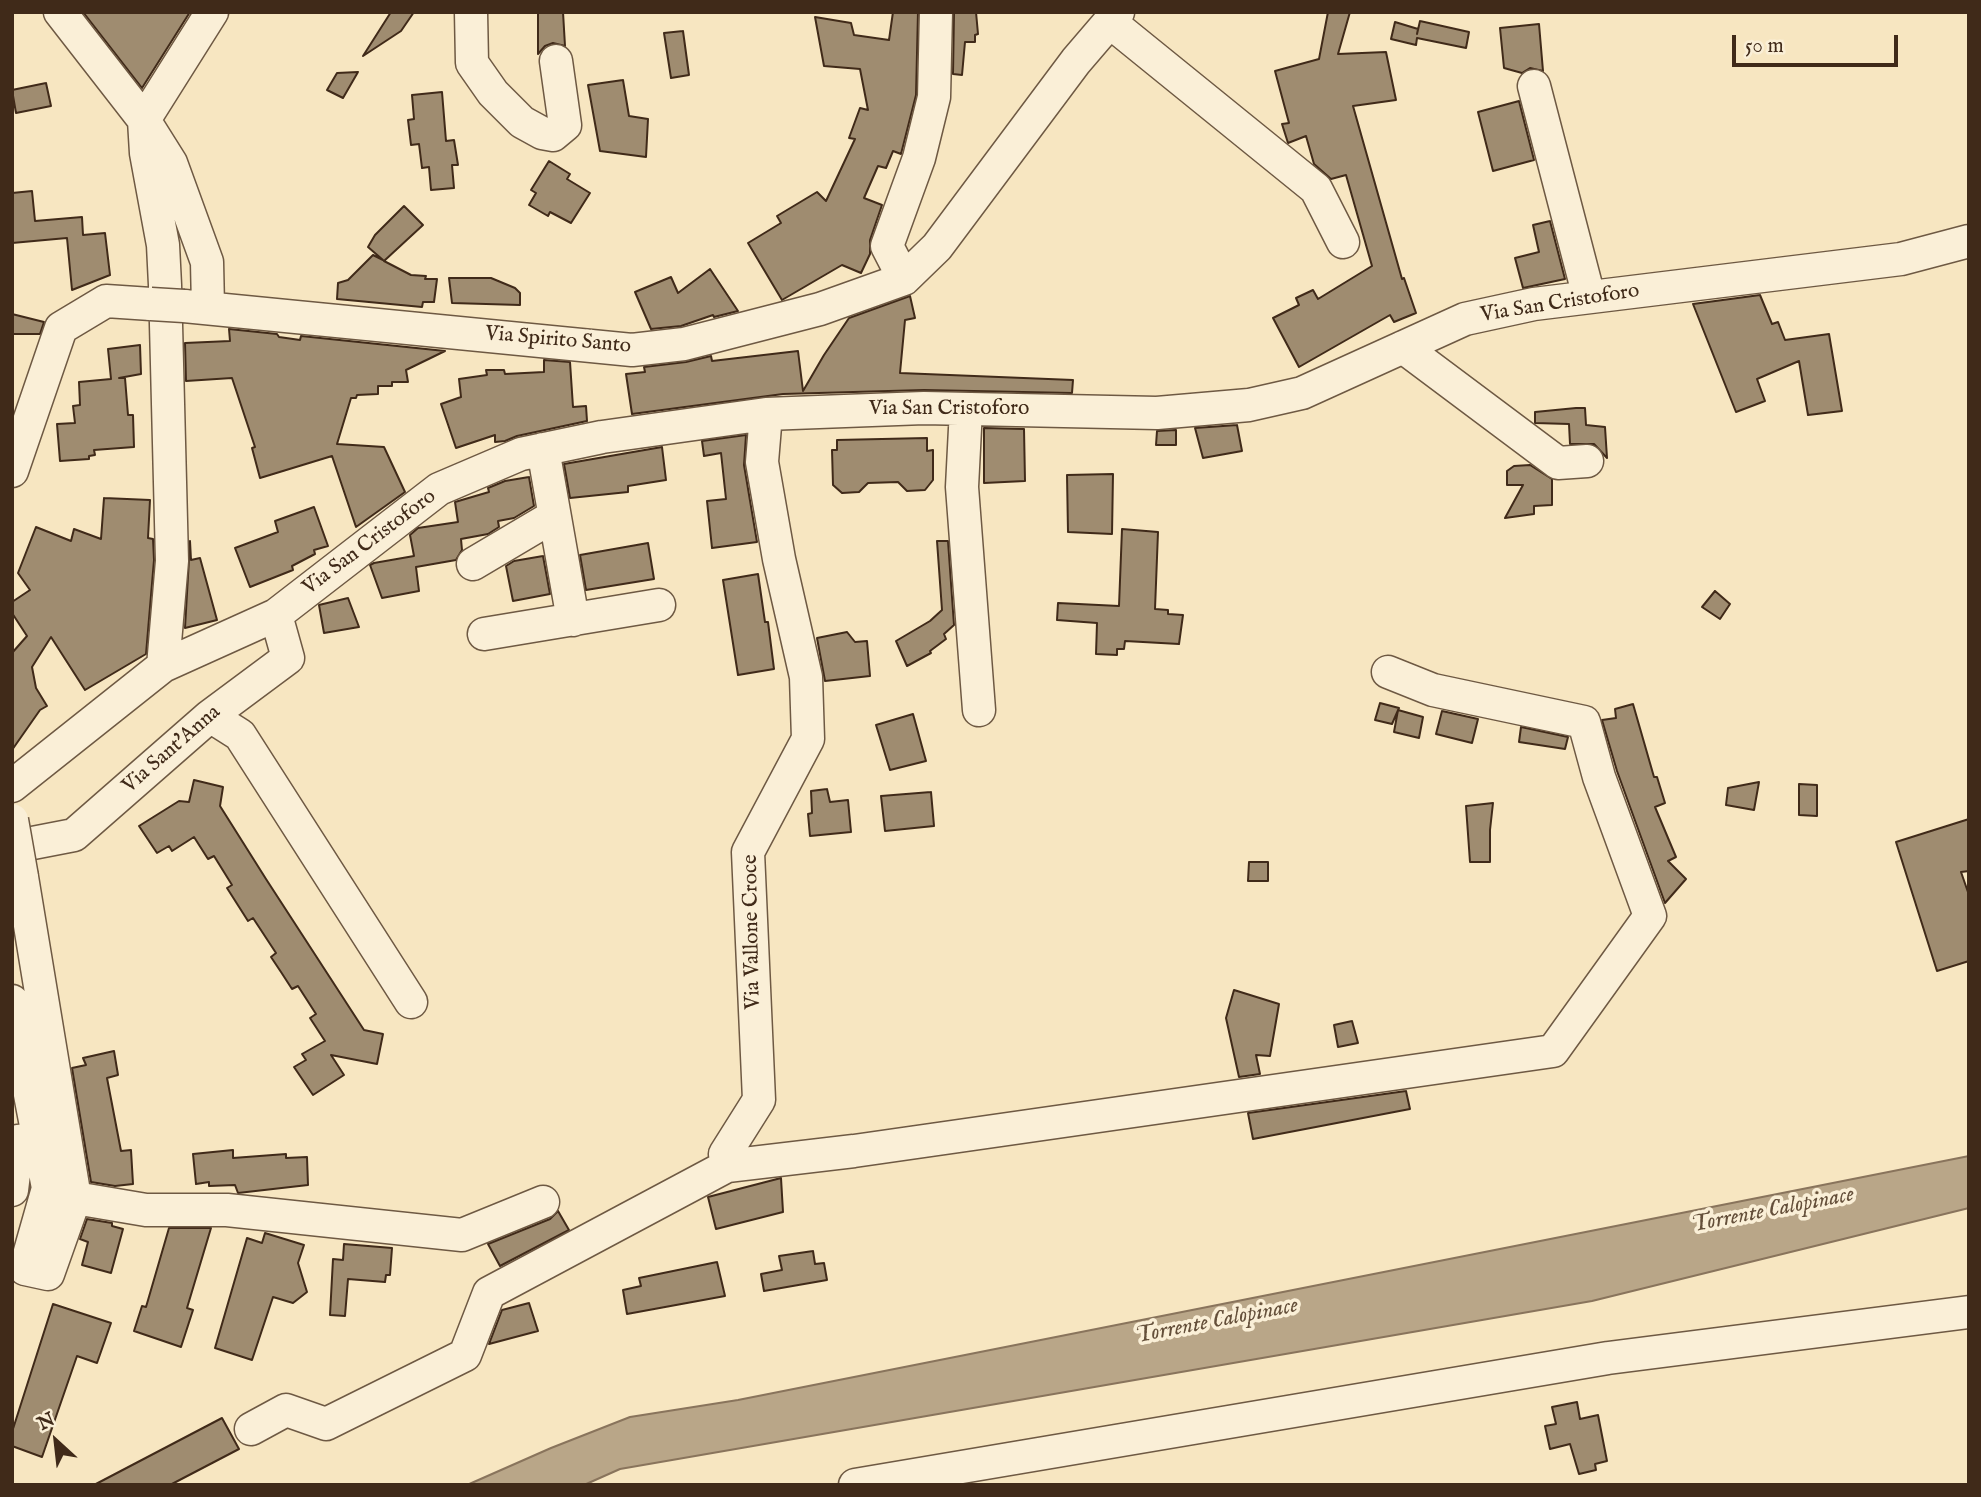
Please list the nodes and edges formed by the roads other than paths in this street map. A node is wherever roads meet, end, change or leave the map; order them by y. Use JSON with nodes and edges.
{"nodes":[{"id":1,"x":60,"y":12,"type":"edge"},
{"id":2,"x":212,"y":12,"type":"edge"},
{"id":3,"x":471,"y":12,"type":"edge"},
{"id":4,"x":936,"y":12,"type":"edge"},
{"id":5,"x":1114,"y":17,"type":"edge"},
{"id":6,"x":556,"y":61,"type":"dead end"},
{"id":7,"x":1534,"y":86,"type":"dead end"},
{"id":8,"x":144,"y":120,"type":"junction"},
{"id":9,"x":1343,"y":242,"type":"dead end"},
{"id":10,"x":1969,"y":242,"type":"edge"},
{"id":11,"x":904,"y":279,"type":"junction"},
{"id":12,"x":1589,"y":297,"type":"junction"},
{"id":13,"x":196,"y":306,"type":"junction"},
{"id":14,"x":1403,"y":347,"type":"junction"},
{"id":15,"x":965,"y":409,"type":"junction"},
{"id":16,"x":765,"y":414,"type":"junction"},
{"id":17,"x":542,"y":449,"type":"junction"},
{"id":18,"x":1587,"y":461,"type":"dead end"},
{"id":19,"x":12,"y":471,"type":"edge"},
{"id":20,"x":554,"y":516,"type":"junction"},
{"id":21,"x":473,"y":564,"type":"dead end"},
{"id":22,"x":659,"y":605,"type":"dead end"},
{"id":23,"x":276,"y":615,"type":"junction"},
{"id":24,"x":573,"y":620,"type":"junction"},
{"id":25,"x":484,"y":634,"type":"dead end"},
{"id":26,"x":163,"y":666,"type":"junction"},
{"id":27,"x":1388,"y":672,"type":"dead end"},
{"id":28,"x":979,"y":710,"type":"dead end"},
{"id":29,"x":210,"y":716,"type":"junction"},
{"id":30,"x":12,"y":786,"type":"edge"},
{"id":31,"x":12,"y":820,"type":"edge"},
{"id":32,"x":12,"y":847,"type":"edge"},
{"id":33,"x":12,"y":1001,"type":"edge"},
{"id":34,"x":411,"y":1002,"type":"dead end"},
{"id":35,"x":39,"y":1139,"type":"junction"},
{"id":36,"x":727,"y":1166,"type":"junction"},
{"id":37,"x":12,"y":1190,"type":"edge"},
{"id":38,"x":75,"y":1198,"type":"junction"},
{"id":39,"x":543,"y":1202,"type":"dead end"},
{"id":40,"x":1969,"y":1312,"type":"edge"},
{"id":41,"x":251,"y":1429,"type":"dead end"},
{"id":42,"x":855,"y":1485,"type":"edge"}],
"edges":[{"from":1,"to":8,"type":"street"},
{"from":2,"to":8,"type":"street"},
{"from":3,"to":6,"type":"street"},
{"from":4,"to":11,"type":"street"},
{"from":5,"to":9,"type":"street"},
{"from":5,"to":11,"type":"street","name":"Via Spirito Santo"},
{"from":7,"to":12,"type":"street"},
{"from":8,"to":13,"type":"street"},
{"from":8,"to":26,"type":"street"},
{"from":10,"to":12,"type":"street","name":"Via San Cristoforo"},
{"from":11,"to":13,"type":"street","name":"Via Spirito Santo"},
{"from":12,"to":14,"type":"street","name":"Via San Cristoforo"},
{"from":13,"to":19,"type":"street","name":"Via Spirito Santo","bridge":true},
{"from":14,"to":15,"type":"street","name":"Via San Cristoforo"},
{"from":14,"to":18,"type":"street"},
{"from":15,"to":16,"type":"street","name":"Via San Cristoforo"},
{"from":15,"to":28,"type":"street"},
{"from":16,"to":17,"type":"street","name":"Via San Cristoforo"},
{"from":16,"to":36,"type":"street","name":"Via Vallone Croce"},
{"from":17,"to":20,"type":"street"},
{"from":17,"to":23,"type":"street","name":"Via San Cristoforo"},
{"from":20,"to":21,"type":"street"},
{"from":20,"to":24,"type":"street"},
{"from":22,"to":24,"type":"street"},
{"from":23,"to":26,"type":"street","name":"Via San Cristoforo"},
{"from":23,"to":29,"type":"street","name":"Via Sant'Anna"},
{"from":24,"to":25,"type":"street"},
{"from":26,"to":30,"type":"street","name":"Via San Cristoforo"},
{"from":27,"to":36,"type":"street"},
{"from":29,"to":32,"type":"street","name":"Via Sant'Anna"},
{"from":29,"to":34,"type":"street"},
{"from":31,"to":38,"type":"street","bridge":true},
{"from":33,"to":35,"type":"street"},
{"from":35,"to":37,"type":"street"},
{"from":35,"to":38,"type":"street"},
{"from":36,"to":41,"type":"street"},
{"from":38,"to":39,"type":"street"},
{"from":40,"to":42,"type":"street"}]}
